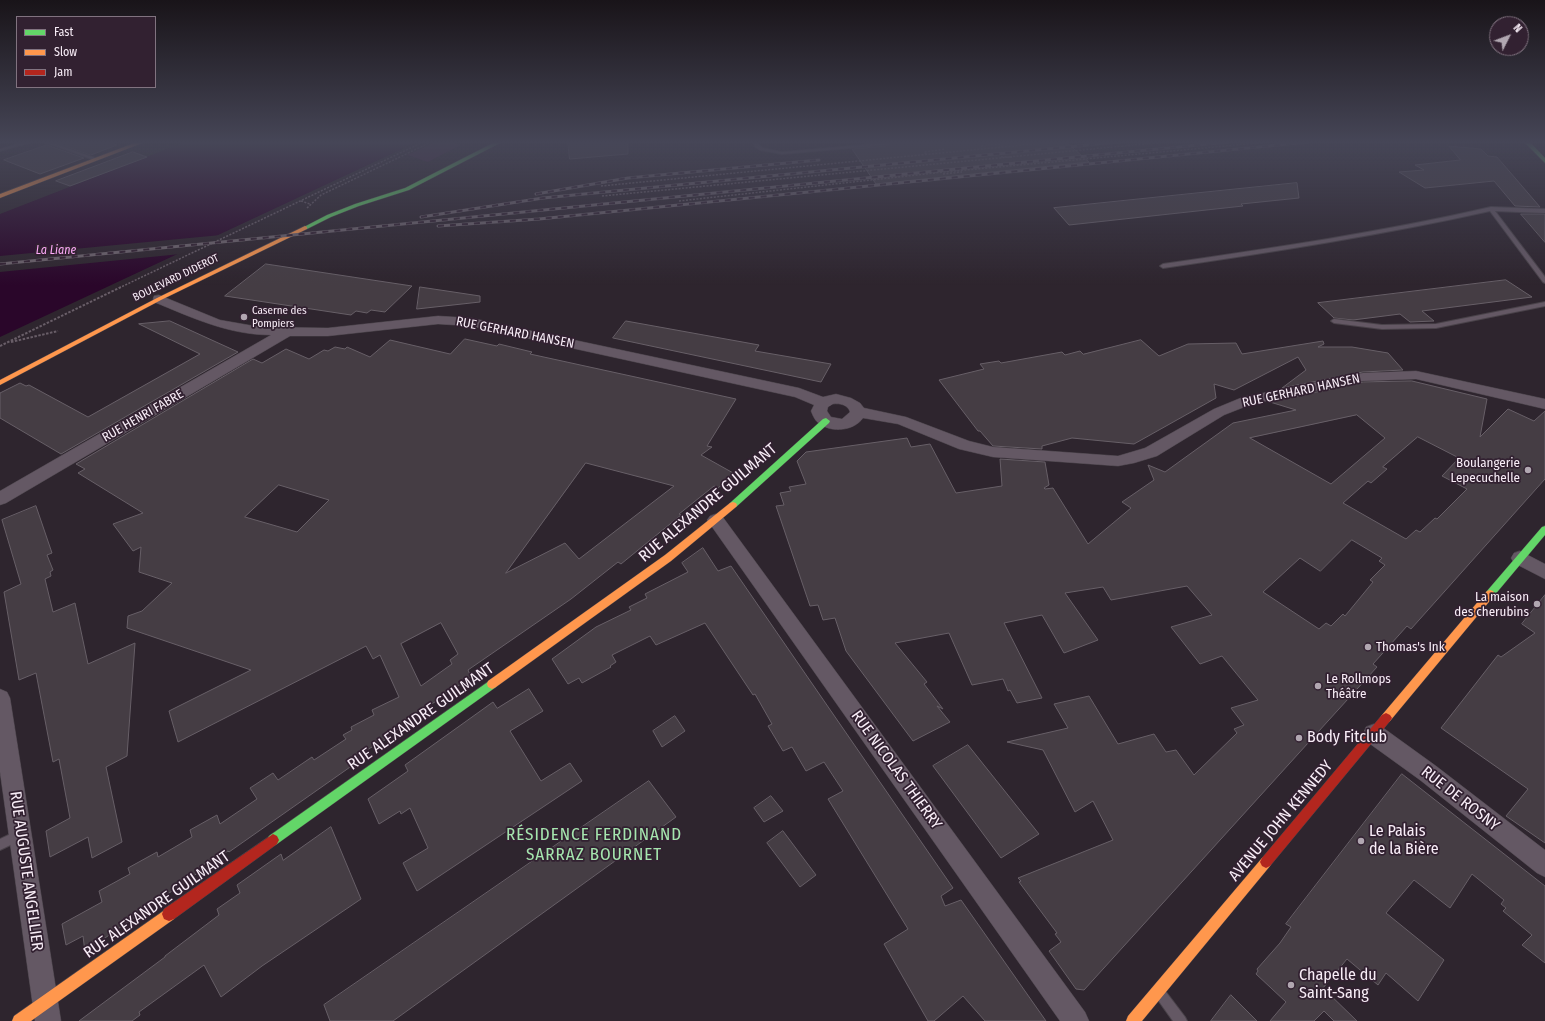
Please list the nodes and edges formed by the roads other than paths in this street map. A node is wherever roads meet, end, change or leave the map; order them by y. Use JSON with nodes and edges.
{"nodes":[{"id":1,"x":16,"y":190,"type":"edge"},
{"id":2,"x":385,"y":190,"type":"edge"},
{"id":3,"x":405,"y":190,"type":"edge"},
{"id":4,"x":0,"y":196,"type":"edge"},
{"id":5,"x":366,"y":202,"type":"junction"},
{"id":6,"x":1491,"y":209,"type":"junction"},
{"id":7,"x":1545,"y":211,"type":"edge"},
{"id":8,"x":1163,"y":266,"type":"dead end"},
{"id":9,"x":1545,"y":281,"type":"edge"},
{"id":10,"x":159,"y":299,"type":"junction"},
{"id":11,"x":1545,"y":304,"type":"edge"},
{"id":12,"x":1334,"y":321,"type":"dead end"},
{"id":13,"x":286,"y":332,"type":"junction"},
{"id":14,"x":0,"y":383,"type":"edge"},
{"id":15,"x":823,"y":403,"type":"junction"},
{"id":16,"x":1545,"y":404,"type":"edge"},
{"id":17,"x":858,"y":412,"type":"junction"},
{"id":18,"x":826,"y":421,"type":"junction"},
{"id":19,"x":0,"y":499,"type":"edge"},
{"id":20,"x":716,"y":520,"type":"junction"},
{"id":21,"x":1545,"y":529,"type":"edge"},
{"id":22,"x":1520,"y":558,"type":"junction"},
{"id":23,"x":1545,"y":572,"type":"edge"},
{"id":24,"x":0,"y":698,"type":"edge"},
{"id":25,"x":1374,"y":734,"type":"junction"},
{"id":26,"x":21,"y":834,"type":"junction"},
{"id":27,"x":0,"y":845,"type":"edge"},
{"id":28,"x":1545,"y":865,"type":"edge"},
{"id":29,"x":1158,"y":991,"type":"junction"},
{"id":30,"x":47,"y":1012,"type":"edge"},
{"id":31,"x":19,"y":1021,"type":"edge"},
{"id":32,"x":1076,"y":1021,"type":"edge"},
{"id":33,"x":1133,"y":1021,"type":"edge"},
{"id":34,"x":1181,"y":1021,"type":"edge"}],
"edges":[{"from":1,"to":4,"type":"street"},
{"from":2,"to":5,"type":"street","name":"BOULEVARD DIDEROT"},
{"from":3,"to":5,"type":"street","name":"BOULEVARD DIDEROT"},
{"from":5,"to":10,"type":"street","name":"BOULEVARD DIDEROT"},
{"from":6,"to":7,"type":"lane"},
{"from":6,"to":8,"type":"lane"},
{"from":6,"to":9,"type":"lane"},
{"from":10,"to":13,"type":"street","name":"RUE GERHARD HANSEN"},
{"from":10,"to":14,"type":"street","name":"BOULEVARD DIDEROT"},
{"from":11,"to":12,"type":"lane"},
{"from":13,"to":15,"type":"street","name":"RUE GERHARD HANSEN"},
{"from":13,"to":19,"type":"street","name":"RUE HENRI FABRE"},
{"from":15,"to":17,"type":"street"},
{"from":15,"to":18,"type":"street"},
{"from":16,"to":17,"type":"street","name":"RUE GERHARD HANSEN"},
{"from":17,"to":18,"type":"street"},
{"from":18,"to":20,"type":"street","name":"RUE ALEXANDRE GUILMANT"},
{"from":20,"to":30,"type":"street","name":"RUE ALEXANDRE GUILMANT"},
{"from":20,"to":32,"type":"street","name":"RUE NICOLAS THIERRY"},
{"from":21,"to":22,"type":"street","name":"AVENUE JOHN KENNEDY"},
{"from":22,"to":23,"type":"street"},
{"from":22,"to":25,"type":"street","name":"AVENUE JOHN KENNEDY"},
{"from":24,"to":26,"type":"street","name":"RUE AUGUSTE ANGELLIER"},
{"from":25,"to":28,"type":"street","name":"RUE DE ROSNY"},
{"from":25,"to":29,"type":"street","name":"AVENUE JOHN KENNEDY"},
{"from":26,"to":27,"type":"lane"},
{"from":26,"to":30,"type":"street","name":"RUE AUGUSTE ANGELLIER"},
{"from":29,"to":33,"type":"street","name":"AVENUE JOHN KENNEDY"},
{"from":29,"to":34,"type":"lane"},
{"from":30,"to":31,"type":"street","name":"RUE ALEXANDRE GUILMANT"}]}
